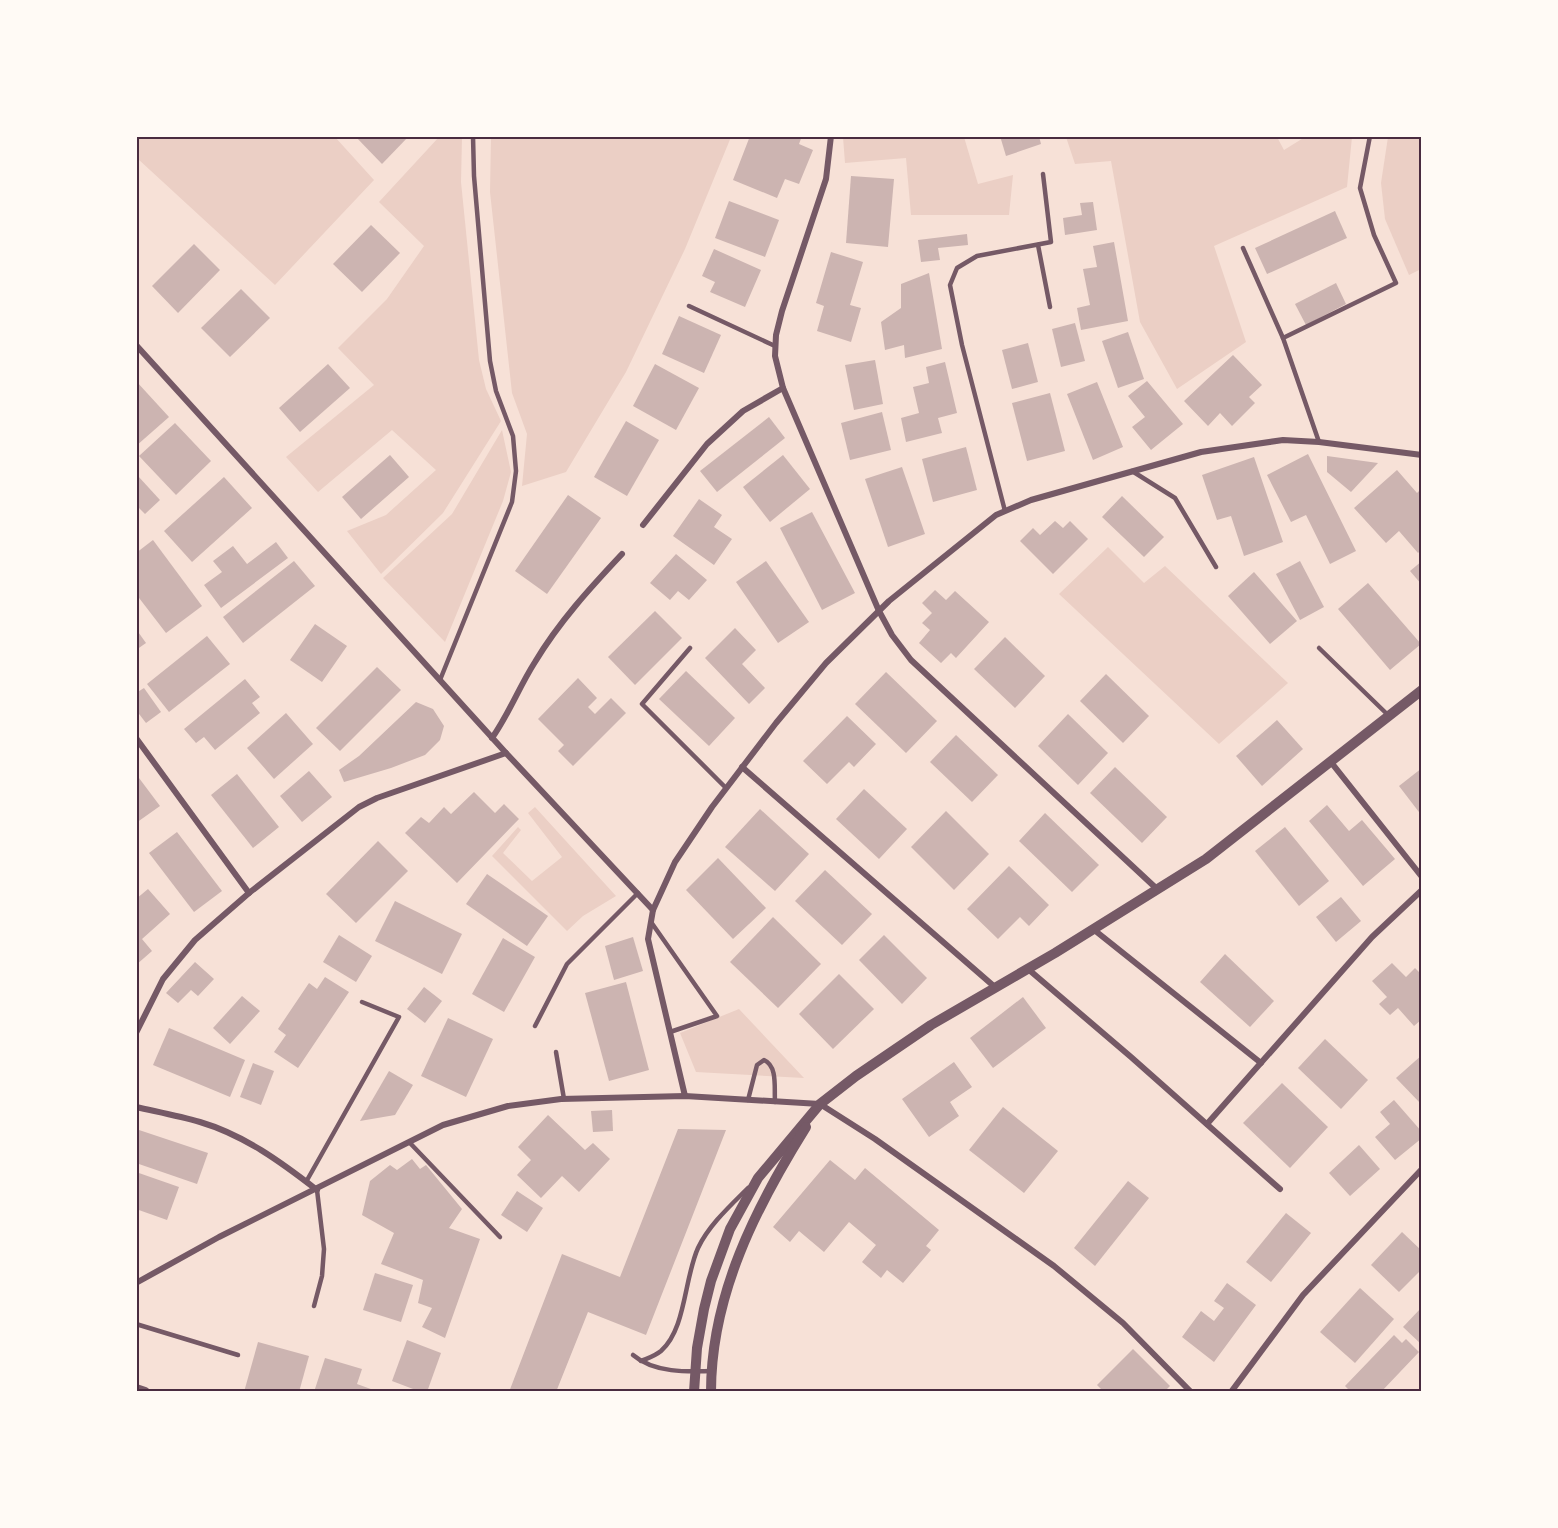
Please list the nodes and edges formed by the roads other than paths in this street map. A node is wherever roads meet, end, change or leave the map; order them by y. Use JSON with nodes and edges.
{"nodes":[{"id":1,"x":473,"y":136,"type":"edge"},
{"id":2,"x":831,"y":136,"type":"edge"},
{"id":3,"x":1370,"y":136,"type":"edge"},
{"id":4,"x":1043,"y":174,"type":"dead end"},
{"id":5,"x":1038,"y":245,"type":"junction"},
{"id":6,"x":1244,"y":248,"type":"dead end"},
{"id":7,"x":689,"y":306,"type":"dead end"},
{"id":8,"x":1050,"y":307,"type":"dead end"},
{"id":9,"x":1283,"y":338,"type":"junction"},
{"id":10,"x":136,"y":345,"type":"edge"},
{"id":11,"x":775,"y":346,"type":"junction"},
{"id":12,"x":783,"y":388,"type":"junction"},
{"id":13,"x":1318,"y":442,"type":"junction"},
{"id":14,"x":1422,"y":455,"type":"edge"},
{"id":15,"x":1132,"y":471,"type":"junction"},
{"id":16,"x":1005,"y":511,"type":"junction"},
{"id":17,"x":643,"y":525,"type":"dead end"},
{"id":18,"x":622,"y":554,"type":"dead end"},
{"id":19,"x":1216,"y":567,"type":"dead end"},
{"id":20,"x":879,"y":611,"type":"junction"},
{"id":21,"x":690,"y":648,"type":"dead end"},
{"id":22,"x":1319,"y":648,"type":"dead end"},
{"id":23,"x":440,"y":680,"type":"junction"},
{"id":24,"x":1422,"y":690,"type":"edge"},
{"id":25,"x":1388,"y":715,"type":"junction"},
{"id":26,"x":136,"y":738,"type":"edge"},
{"id":27,"x":492,"y":738,"type":"junction"},
{"id":28,"x":506,"y":753,"type":"junction"},
{"id":29,"x":1330,"y":761,"type":"junction"},
{"id":30,"x":742,"y":767,"type":"junction"},
{"id":31,"x":726,"y":788,"type":"junction"},
{"id":32,"x":1422,"y":877,"type":"edge"},
{"id":33,"x":1157,"y":889,"type":"junction"},
{"id":34,"x":1422,"y":890,"type":"edge"},
{"id":35,"x":249,"y":893,"type":"junction"},
{"id":36,"x":638,"y":893,"type":"junction"},
{"id":37,"x":653,"y":910,"type":"junction"},
{"id":38,"x":651,"y":922,"type":"junction"},
{"id":39,"x":1094,"y":929,"type":"junction"},
{"id":40,"x":1028,"y":969,"type":"junction"},
{"id":41,"x":996,"y":988,"type":"junction"},
{"id":42,"x":362,"y":1002,"type":"dead end"},
{"id":43,"x":535,"y":1026,"type":"dead end"},
{"id":44,"x":670,"y":1032,"type":"junction"},
{"id":45,"x":136,"y":1033,"type":"edge"},
{"id":46,"x":556,"y":1052,"type":"dead end"},
{"id":47,"x":1261,"y":1062,"type":"junction"},
{"id":48,"x":685,"y":1096,"type":"junction"},
{"id":49,"x":564,"y":1099,"type":"junction"},
{"id":50,"x":748,"y":1100,"type":"junction"},
{"id":51,"x":775,"y":1102,"type":"junction"},
{"id":52,"x":820,"y":1104,"type":"junction"},
{"id":53,"x":136,"y":1107,"type":"edge"},
{"id":54,"x":1207,"y":1124,"type":"junction"},
{"id":55,"x":410,"y":1143,"type":"junction"},
{"id":56,"x":1422,"y":1169,"type":"edge"},
{"id":57,"x":758,"y":1178,"type":"junction"},
{"id":58,"x":306,"y":1182,"type":"junction"},
{"id":59,"x":317,"y":1190,"type":"junction"},
{"id":60,"x":1280,"y":1190,"type":"dead end"},
{"id":61,"x":500,"y":1237,"type":"dead end"},
{"id":62,"x":136,"y":1283,"type":"edge"},
{"id":63,"x":314,"y":1306,"type":"dead end"},
{"id":64,"x":136,"y":1324,"type":"edge"},
{"id":65,"x":238,"y":1355,"type":"dead end"},
{"id":66,"x":633,"y":1355,"type":"dead end"},
{"id":67,"x":641,"y":1361,"type":"junction"},
{"id":68,"x":712,"y":1371,"type":"junction"},
{"id":69,"x":695,"y":1372,"type":"junction"},
{"id":70,"x":1184,"y":1388,"type":"edge"},
{"id":71,"x":136,"y":1389,"type":"edge"},
{"id":72,"x":145,"y":1392,"type":"edge"},
{"id":73,"x":694,"y":1392,"type":"edge"},
{"id":74,"x":711,"y":1392,"type":"edge"},
{"id":75,"x":1191,"y":1392,"type":"edge"},
{"id":76,"x":1231,"y":1392,"type":"edge"}],
"edges":[{"from":1,"to":23,"type":"lane"},
{"from":2,"to":11,"type":"street"},
{"from":3,"to":9,"type":"lane"},
{"from":4,"to":5,"type":"lane"},
{"from":5,"to":8,"type":"lane"},
{"from":5,"to":16,"type":"lane"},
{"from":6,"to":9,"type":"lane"},
{"from":7,"to":11,"type":"lane"},
{"from":9,"to":13,"type":"lane"},
{"from":10,"to":23,"type":"street"},
{"from":11,"to":12,"type":"street"},
{"from":12,"to":17,"type":"street"},
{"from":12,"to":20,"type":"street"},
{"from":13,"to":14,"type":"street"},
{"from":13,"to":15,"type":"street"},
{"from":15,"to":16,"type":"street"},
{"from":15,"to":19,"type":"lane"},
{"from":16,"to":20,"type":"street"},
{"from":18,"to":27,"type":"street"},
{"from":20,"to":30,"type":"street"},
{"from":20,"to":33,"type":"street"},
{"from":21,"to":31,"type":"lane"},
{"from":22,"to":25,"type":"lane"},
{"from":23,"to":27,"type":"street"},
{"from":24,"to":25,"type":"street"},
{"from":25,"to":29,"type":"street"},
{"from":26,"to":35,"type":"street"},
{"from":27,"to":28,"type":"street"},
{"from":28,"to":35,"type":"street"},
{"from":28,"to":36,"type":"street"},
{"from":29,"to":32,"type":"street"},
{"from":29,"to":33,"type":"street"},
{"from":30,"to":31,"type":"street"},
{"from":30,"to":41,"type":"street"},
{"from":31,"to":37,"type":"street"},
{"from":33,"to":39,"type":"street"},
{"from":34,"to":47,"type":"street"},
{"from":35,"to":45,"type":"street"},
{"from":36,"to":37,"type":"street"},
{"from":36,"to":43,"type":"lane"},
{"from":37,"to":38,"type":"street"},
{"from":38,"to":44,"type":"street"},
{"from":38,"to":44,"type":"lane"},
{"from":39,"to":40,"type":"street"},
{"from":39,"to":47,"type":"street"},
{"from":40,"to":41,"type":"street"},
{"from":40,"to":54,"type":"street"},
{"from":41,"to":52,"type":"street"},
{"from":42,"to":58,"type":"lane"},
{"from":44,"to":48,"type":"street"},
{"from":46,"to":49,"type":"lane"},
{"from":47,"to":54,"type":"street"},
{"from":48,"to":49,"type":"street"},
{"from":48,"to":50,"type":"street"},
{"from":49,"to":55,"type":"street"},
{"from":50,"to":51,"type":"street"},
{"from":50,"to":51,"type":"lane"},
{"from":51,"to":52,"type":"street"},
{"from":52,"to":57,"type":"street"},
{"from":52,"to":68,"type":"street"},
{"from":52,"to":70,"type":"street"},
{"from":53,"to":58,"type":"street"},
{"from":54,"to":60,"type":"street"},
{"from":55,"to":59,"type":"street"},
{"from":55,"to":61,"type":"lane"},
{"from":56,"to":76,"type":"street"},
{"from":57,"to":67,"type":"lane"},
{"from":57,"to":69,"type":"street"},
{"from":58,"to":59,"type":"street"},
{"from":59,"to":62,"type":"street"},
{"from":59,"to":63,"type":"lane"},
{"from":64,"to":65,"type":"lane"},
{"from":66,"to":67,"type":"lane"},
{"from":67,"to":69,"type":"lane"},
{"from":68,"to":69,"type":"lane"},
{"from":68,"to":74,"type":"street"},
{"from":69,"to":73,"type":"street"},
{"from":70,"to":75,"type":"street"},
{"from":71,"to":72,"type":"street"}]}
